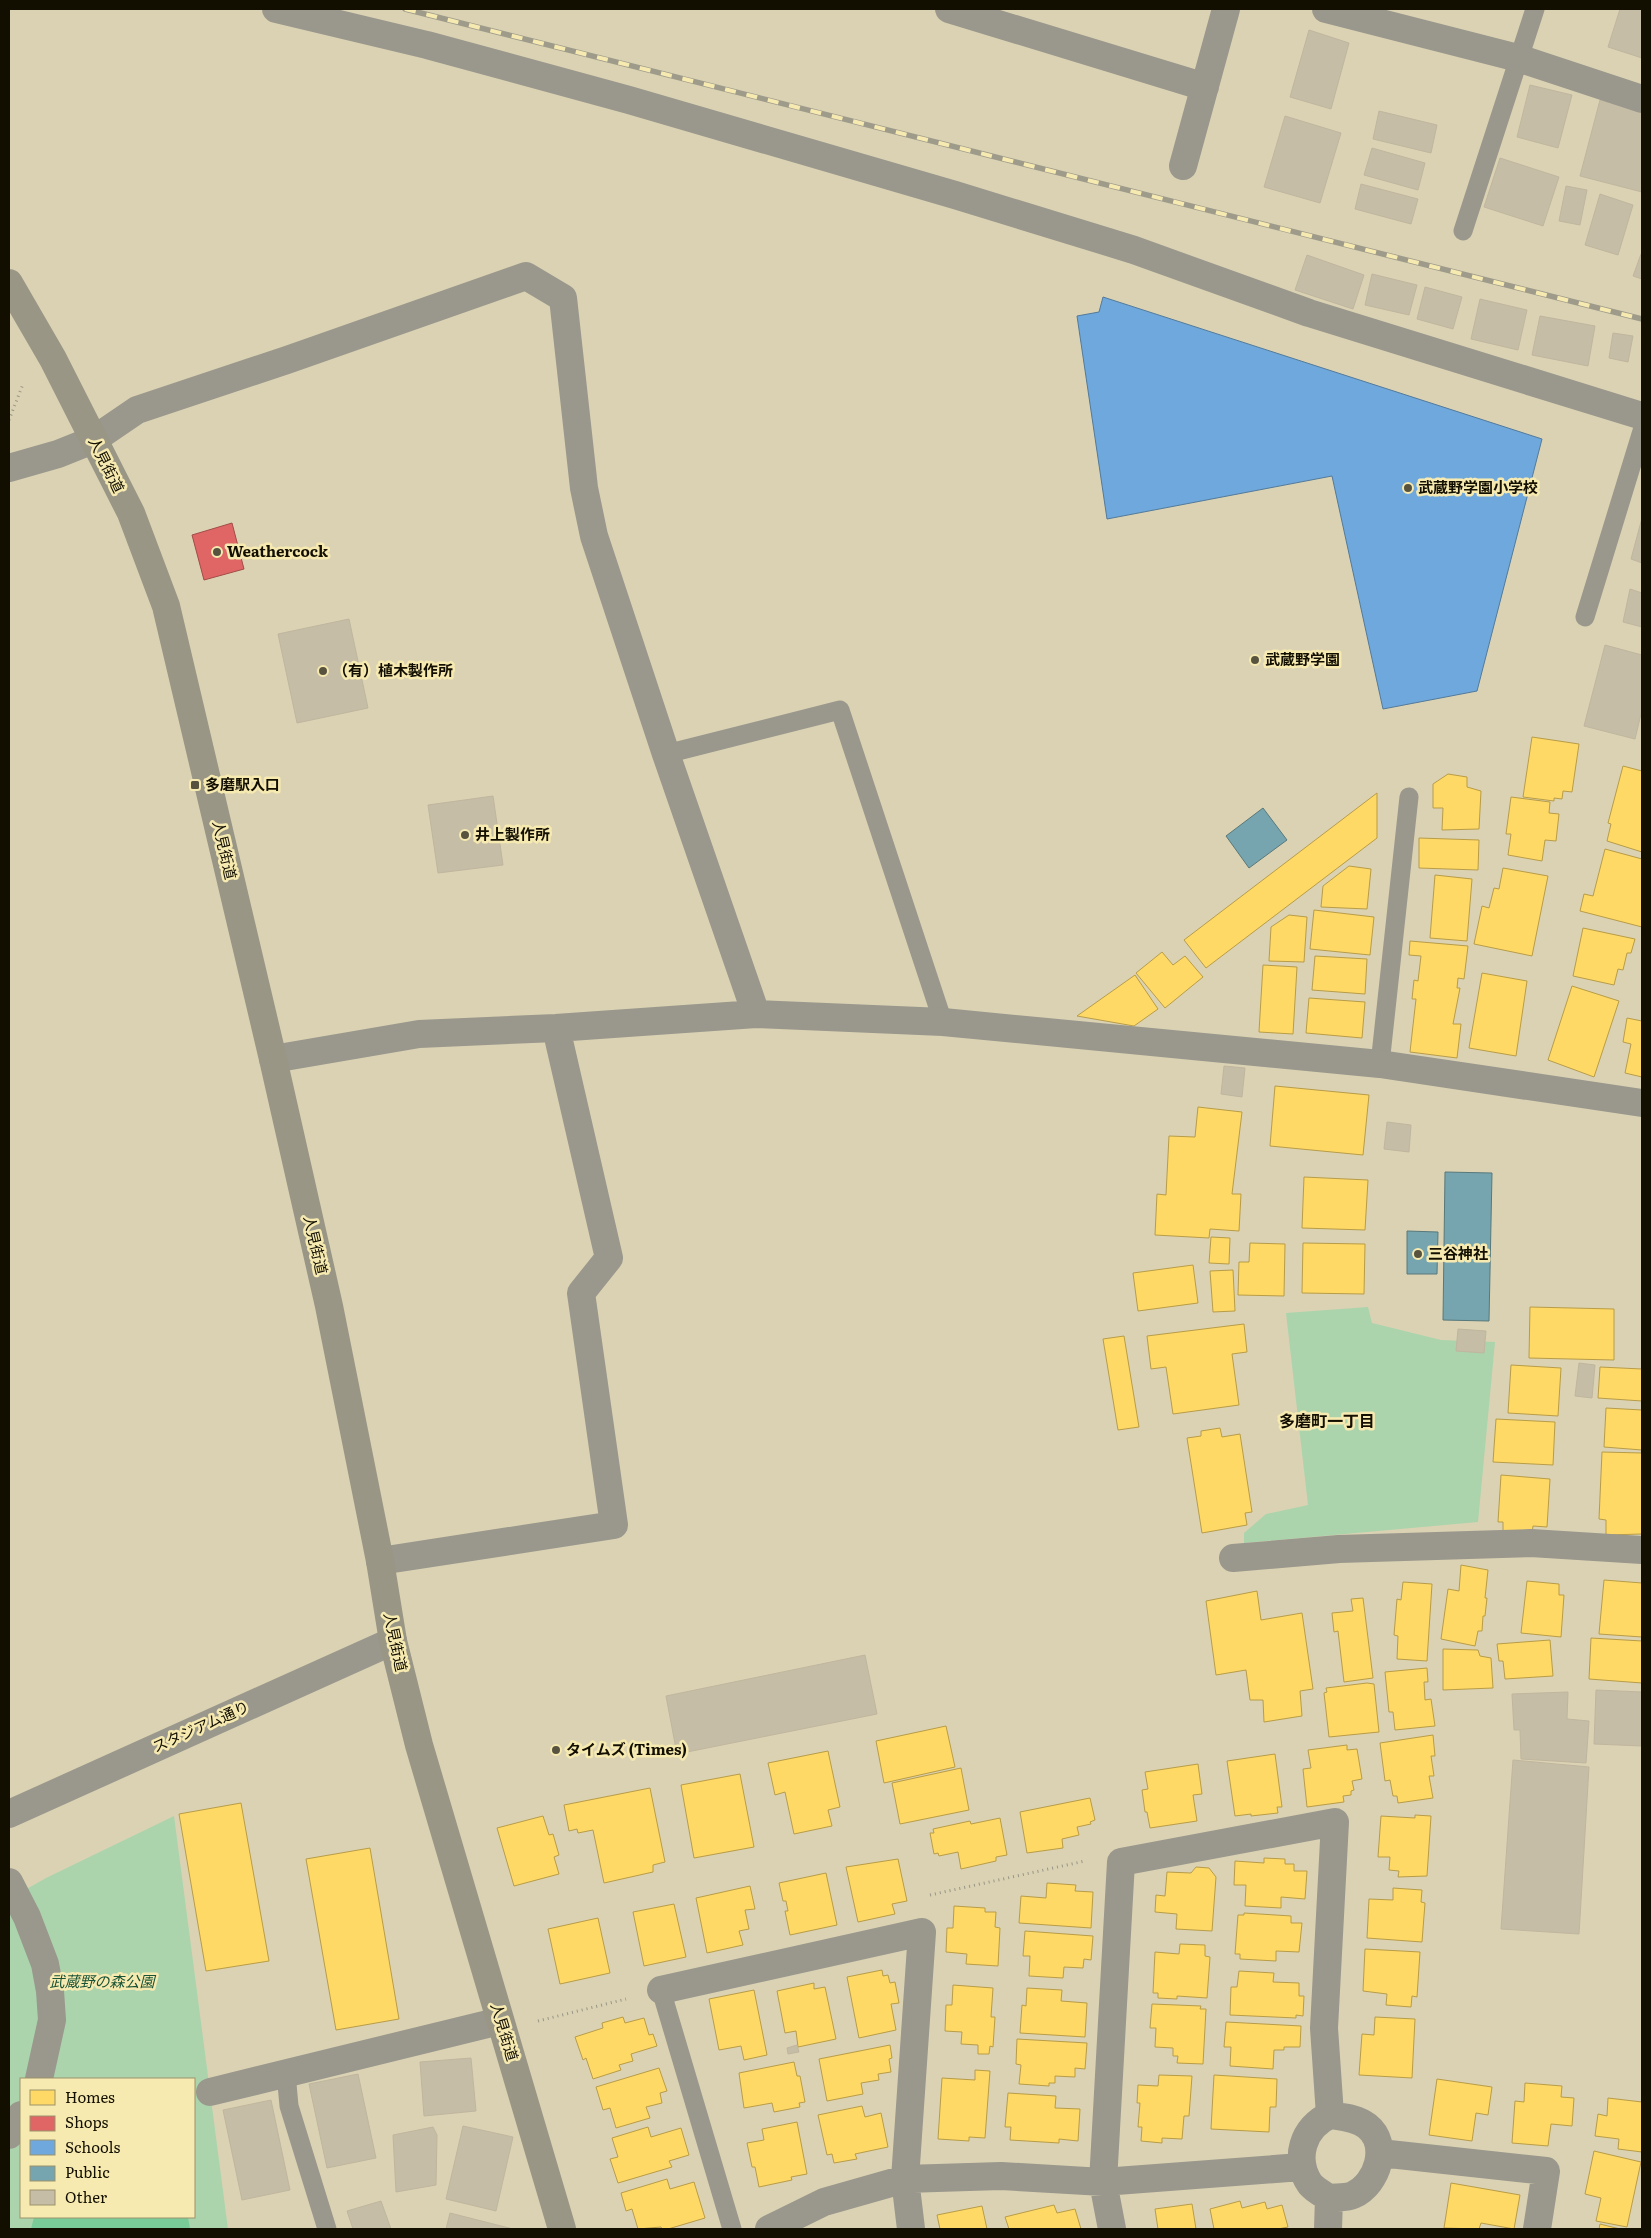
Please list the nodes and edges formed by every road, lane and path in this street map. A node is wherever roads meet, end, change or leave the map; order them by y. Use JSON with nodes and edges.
{"nodes":[{"id":1,"x":276,"y":9,"type":"edge"},
{"id":2,"x":949,"y":9,"type":"edge"},
{"id":3,"x":1226,"y":9,"type":"edge"},
{"id":4,"x":1326,"y":9,"type":"edge"},
{"id":5,"x":1535,"y":9,"type":"edge"},
{"id":6,"x":1518,"y":58,"type":"junction"},
{"id":7,"x":1204,"y":87,"type":"junction"},
{"id":8,"x":1642,"y":99,"type":"edge"},
{"id":9,"x":1182,"y":166,"type":"dead end"},
{"id":10,"x":1463,"y":231,"type":"dead end"},
{"id":11,"x":9,"y":283,"type":"edge"},
{"id":12,"x":26,"y":375,"type":"dead end"},
{"id":13,"x":1642,"y":416,"type":"edge"},
{"id":14,"x":9,"y":420,"type":"edge"},
{"id":15,"x":1642,"y":431,"type":"edge"},
{"id":16,"x":93,"y":440,"type":"junction"},
{"id":17,"x":9,"y":468,"type":"edge"},
{"id":18,"x":1585,"y":617,"type":"dead end"},
{"id":19,"x":666,"y":754,"type":"junction"},
{"id":20,"x":1410,"y":797,"type":"dead end"},
{"id":21,"x":756,"y":1014,"type":"junction"},
{"id":22,"x":942,"y":1022,"type":"junction"},
{"id":23,"x":556,"y":1028,"type":"junction"},
{"id":24,"x":274,"y":1059,"type":"junction"},
{"id":25,"x":1380,"y":1064,"type":"junction"},
{"id":26,"x":1642,"y":1103,"type":"edge"},
{"id":27,"x":1642,"y":1550,"type":"edge"},
{"id":28,"x":1233,"y":1558,"type":"dead end"},
{"id":29,"x":380,"y":1561,"type":"junction"},
{"id":30,"x":393,"y":1641,"type":"junction"},
{"id":31,"x":9,"y":1814,"type":"edge"},
{"id":32,"x":1121,"y":1862,"type":"junction"},
{"id":33,"x":9,"y":1882,"type":"edge"},
{"id":34,"x":922,"y":1932,"type":"junction"},
{"id":35,"x":661,"y":1990,"type":"joint"},
{"id":36,"x":603,"y":2004,"type":"dead end"},
{"id":37,"x":502,"y":2025,"type":"junction"},
{"id":38,"x":286,"y":2073,"type":"junction"},
{"id":39,"x":38,"y":2078,"type":"edge"},
{"id":40,"x":210,"y":2092,"type":"dead end"},
{"id":41,"x":1330,"y":2115,"type":"junction"},
{"id":42,"x":20,"y":2117,"type":"edge"},
{"id":43,"x":9,"y":2135,"type":"edge"},
{"id":44,"x":1380,"y":2153,"type":"junction"},
{"id":45,"x":1301,"y":2167,"type":"junction"},
{"id":46,"x":905,"y":2179,"type":"junction"},
{"id":47,"x":1103,"y":2182,"type":"junction"},
{"id":48,"x":1330,"y":2198,"type":"junction"},
{"id":49,"x":327,"y":2229,"type":"edge"},
{"id":50,"x":562,"y":2229,"type":"edge"},
{"id":51,"x":732,"y":2229,"type":"edge"},
{"id":52,"x":769,"y":2229,"type":"edge"},
{"id":53,"x":911,"y":2229,"type":"edge"},
{"id":54,"x":1112,"y":2229,"type":"edge"},
{"id":55,"x":1328,"y":2229,"type":"edge"},
{"id":56,"x":1537,"y":2229,"type":"edge"}],
"edges":[{"from":1,"to":13,"type":"street"},
{"from":2,"to":7,"type":"street"},
{"from":3,"to":7,"type":"street"},
{"from":4,"to":6,"type":"street"},
{"from":5,"to":6,"type":"lane"},
{"from":6,"to":8,"type":"street"},
{"from":6,"to":10,"type":"lane"},
{"from":7,"to":9,"type":"street"},
{"from":11,"to":16,"type":"main road","name":"人見街道"},
{"from":12,"to":14,"type":"path"},
{"from":15,"to":18,"type":"lane"},
{"from":16,"to":17,"type":"street"},
{"from":16,"to":19,"type":"street"},
{"from":16,"to":24,"type":"main road","name":"人見街道"},
{"from":19,"to":21,"type":"street"},
{"from":19,"to":22,"type":"lane"},
{"from":20,"to":25,"type":"lane"},
{"from":21,"to":22,"type":"street"},
{"from":21,"to":23,"type":"street"},
{"from":22,"to":25,"type":"street"},
{"from":23,"to":24,"type":"street"},
{"from":23,"to":29,"type":"street"},
{"from":24,"to":29,"type":"main road","name":"人見街道"},
{"from":25,"to":26,"type":"street"},
{"from":27,"to":28,"type":"street"},
{"from":29,"to":30,"type":"main road","name":"人見街道"},
{"from":30,"to":31,"type":"street","name":"スタジアム通り"},
{"from":30,"to":37,"type":"main road","name":"人見街道"},
{"from":32,"to":34,"type":"path"},
{"from":32,"to":41,"type":"street"},
{"from":32,"to":47,"type":"street"},
{"from":33,"to":39,"type":"street"},
{"from":34,"to":35,"type":"street"},
{"from":34,"to":46,"type":"street"},
{"from":35,"to":51,"type":"lane"},
{"from":36,"to":37,"type":"path"},
{"from":37,"to":38,"type":"street"},
{"from":37,"to":50,"type":"main road","name":"人見街道"},
{"from":38,"to":40,"type":"street"},
{"from":38,"to":49,"type":"lane"},
{"from":41,"to":44,"type":"street"},
{"from":41,"to":45,"type":"street"},
{"from":42,"to":43,"type":"street"},
{"from":44,"to":48,"type":"street"},
{"from":44,"to":56,"type":"street"},
{"from":45,"to":47,"type":"street"},
{"from":45,"to":48,"type":"street"},
{"from":46,"to":47,"type":"street"},
{"from":46,"to":52,"type":"street"},
{"from":46,"to":53,"type":"street"},
{"from":47,"to":54,"type":"street"},
{"from":48,"to":55,"type":"street"}]}
